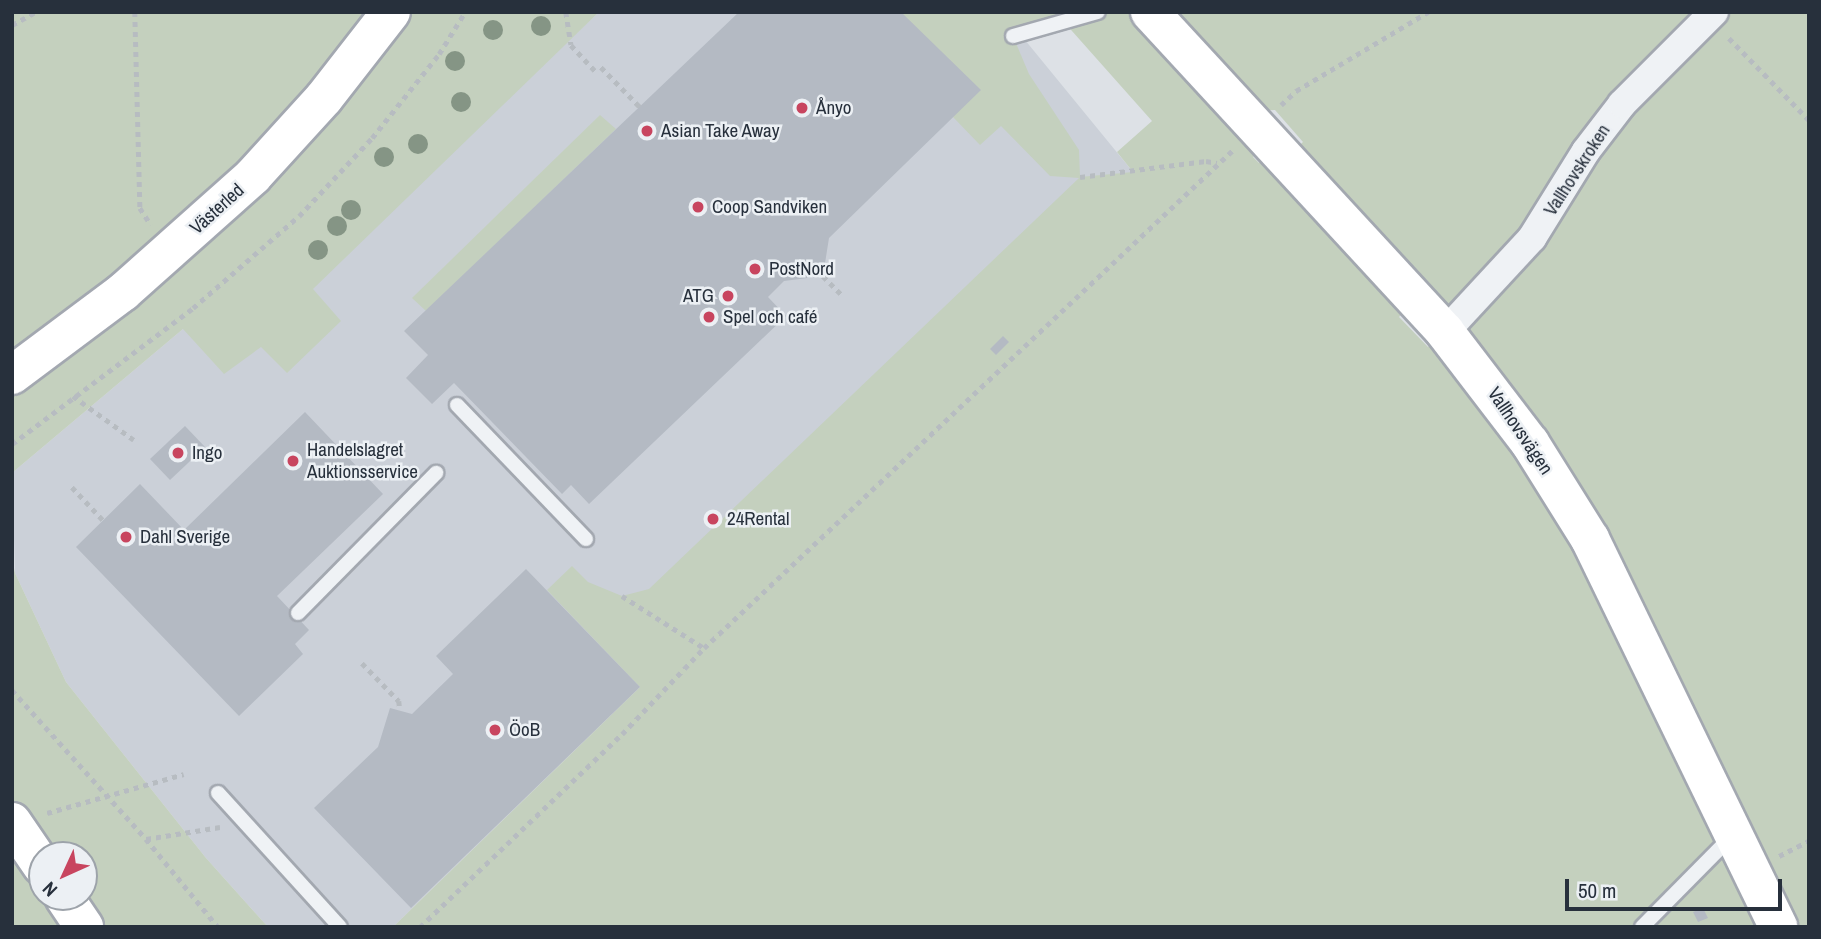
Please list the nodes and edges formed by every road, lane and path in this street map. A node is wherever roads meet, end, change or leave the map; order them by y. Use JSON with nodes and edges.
{"nodes":[{"id":1,"x":35,"y":12,"type":"edge"},
{"id":2,"x":135,"y":12,"type":"edge"},
{"id":3,"x":391,"y":12,"type":"edge"},
{"id":4,"x":465,"y":12,"type":"edge"},
{"id":5,"x":566,"y":12,"type":"edge"},
{"id":6,"x":1098,"y":12,"type":"edge"},
{"id":7,"x":1150,"y":12,"type":"edge"},
{"id":8,"x":1428,"y":12,"type":"edge"},
{"id":9,"x":1711,"y":15,"type":"edge"},
{"id":10,"x":12,"y":25,"type":"edge"},
{"id":11,"x":1013,"y":36,"type":"dead end"},
{"id":12,"x":601,"y":67,"type":"dead end"},
{"id":13,"x":596,"y":72,"type":"dead end"},
{"id":14,"x":640,"y":107,"type":"dead end"},
{"id":15,"x":1809,"y":120,"type":"edge"},
{"id":16,"x":1257,"y":129,"type":"junction"},
{"id":17,"x":1218,"y":163,"type":"junction"},
{"id":18,"x":1080,"y":177,"type":"dead end"},
{"id":19,"x":169,"y":252,"type":"junction"},
{"id":20,"x":823,"y":276,"type":"dead end"},
{"id":21,"x":843,"y":296,"type":"dead end"},
{"id":22,"x":1444,"y":332,"type":"junction"},
{"id":23,"x":12,"y":375,"type":"edge"},
{"id":24,"x":73,"y":396,"type":"junction"},
{"id":25,"x":457,"y":405,"type":"dead end"},
{"id":26,"x":134,"y":440,"type":"dead end"},
{"id":27,"x":12,"y":444,"type":"edge"},
{"id":28,"x":436,"y":472,"type":"dead end"},
{"id":29,"x":72,"y":487,"type":"dead end"},
{"id":30,"x":103,"y":520,"type":"dead end"},
{"id":31,"x":586,"y":539,"type":"dead end"},
{"id":32,"x":622,"y":596,"type":"dead end"},
{"id":33,"x":298,"y":613,"type":"dead end"},
{"id":34,"x":704,"y":648,"type":"junction"},
{"id":35,"x":362,"y":663,"type":"dead end"},
{"id":36,"x":12,"y":690,"type":"edge"},
{"id":37,"x":400,"y":711,"type":"dead end"},
{"id":38,"x":184,"y":774,"type":"dead end"},
{"id":39,"x":218,"y":793,"type":"dead end"},
{"id":40,"x":107,"y":796,"type":"junction"},
{"id":41,"x":12,"y":822,"type":"edge"},
{"id":42,"x":245,"y":822,"type":"junction"},
{"id":43,"x":1733,"y":835,"type":"junction"},
{"id":44,"x":146,"y":839,"type":"junction"},
{"id":45,"x":1809,"y":841,"type":"edge"},
{"id":46,"x":28,"y":845,"type":"edge"},
{"id":47,"x":1775,"y":858,"type":"dead end"},
{"id":48,"x":73,"y":911,"type":"edge"},
{"id":49,"x":84,"y":927,"type":"edge"},
{"id":50,"x":218,"y":927,"type":"edge"},
{"id":51,"x":340,"y":927,"type":"edge"},
{"id":52,"x":420,"y":927,"type":"edge"},
{"id":53,"x":1642,"y":927,"type":"edge"},
{"id":54,"x":1778,"y":927,"type":"edge"}],
"edges":[{"from":1,"to":10,"type":"path"},
{"from":2,"to":19,"type":"path"},
{"from":3,"to":19,"type":"street","name":"Västerled"},
{"from":4,"to":24,"type":"path"},
{"from":5,"to":13,"type":"path"},
{"from":6,"to":11,"type":"lane"},
{"from":7,"to":16,"type":"street","name":"Vallhovsvägen"},
{"from":8,"to":16,"type":"path"},
{"from":9,"to":15,"type":"path"},
{"from":9,"to":22,"type":"street","name":"Vallhovskroken"},
{"from":12,"to":14,"type":"path"},
{"from":16,"to":17,"type":"path"},
{"from":16,"to":22,"type":"street","name":"Vallhovsvägen"},
{"from":17,"to":18,"type":"path"},
{"from":17,"to":34,"type":"path"},
{"from":19,"to":23,"type":"street","name":"Västerled"},
{"from":20,"to":21,"type":"path"},
{"from":22,"to":43,"type":"street","name":"Vallhovsvägen"},
{"from":24,"to":26,"type":"path"},
{"from":24,"to":27,"type":"path"},
{"from":25,"to":31,"type":"lane"},
{"from":28,"to":33,"type":"lane"},
{"from":29,"to":30,"type":"path"},
{"from":32,"to":34,"type":"path"},
{"from":34,"to":52,"type":"path"},
{"from":35,"to":37,"type":"path"},
{"from":36,"to":40,"type":"path"},
{"from":38,"to":40,"type":"path"},
{"from":39,"to":42,"type":"lane"},
{"from":40,"to":41,"type":"path"},
{"from":40,"to":44,"type":"path"},
{"from":41,"to":46,"type":"street"},
{"from":42,"to":44,"type":"path"},
{"from":42,"to":51,"type":"lane"},
{"from":43,"to":53,"type":"lane"},
{"from":43,"to":54,"type":"street","name":"Vallhovsvägen"},
{"from":44,"to":50,"type":"path"},
{"from":45,"to":47,"type":"path"},
{"from":48,"to":49,"type":"street"}]}
